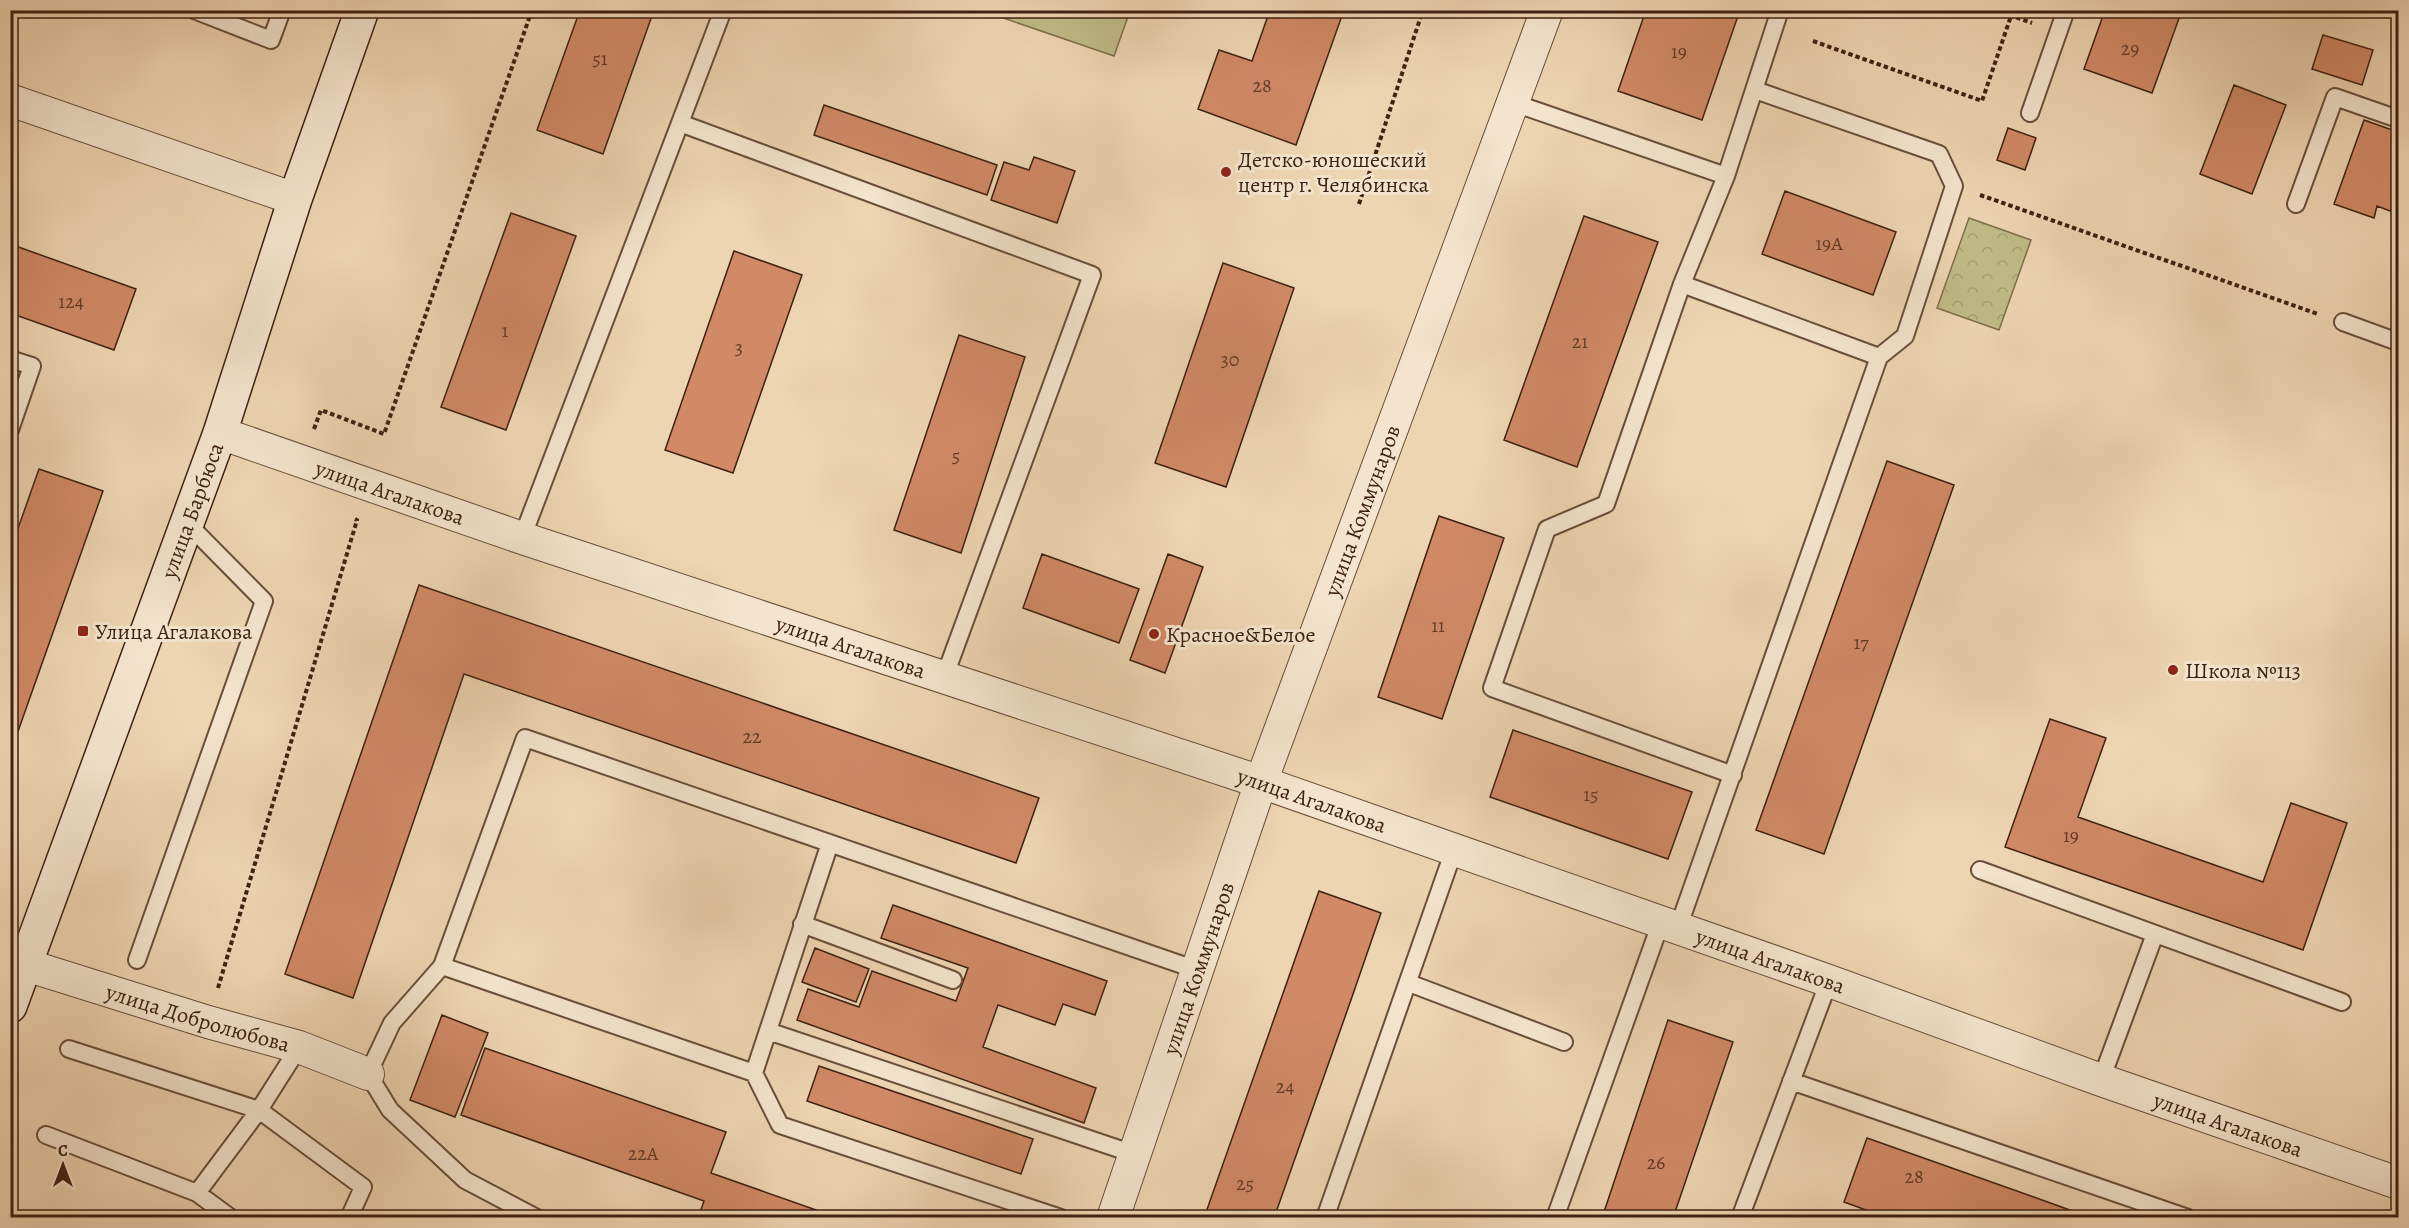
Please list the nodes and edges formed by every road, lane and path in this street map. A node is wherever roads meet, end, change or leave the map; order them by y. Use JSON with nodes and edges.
{"nodes":[{"id":1,"x":194,"y":10,"type":"edge"},
{"id":2,"x":282,"y":10,"type":"edge"},
{"id":3,"x":362,"y":10,"type":"edge"},
{"id":4,"x":723,"y":10,"type":"edge"},
{"id":5,"x":1423,"y":10,"type":"edge"},
{"id":6,"x":1547,"y":10,"type":"edge"},
{"id":7,"x":1780,"y":10,"type":"edge"},
{"id":8,"x":1995,"y":10,"type":"edge"},
{"id":9,"x":2066,"y":10,"type":"edge"},
{"id":10,"x":2011,"y":16,"type":"junction"},
{"id":11,"x":2058,"y":32,"type":"junction"},
{"id":12,"x":1813,"y":41,"type":"dead end"},
{"id":13,"x":1755,"y":90,"type":"junction"},
{"id":14,"x":10,"y":100,"type":"edge"},
{"id":15,"x":1514,"y":103,"type":"junction"},
{"id":16,"x":2030,"y":113,"type":"dead end"},
{"id":17,"x":2398,"y":119,"type":"edge"},
{"id":18,"x":680,"y":123,"type":"junction"},
{"id":19,"x":1726,"y":176,"type":"junction"},
{"id":20,"x":1954,"y":186,"type":"junction"},
{"id":21,"x":295,"y":199,"type":"junction"},
{"id":22,"x":1359,"y":204,"type":"dead end"},
{"id":23,"x":2296,"y":204,"type":"dead end"},
{"id":24,"x":1682,"y":284,"type":"junction"},
{"id":25,"x":2343,"y":322,"type":"joint"},
{"id":26,"x":2398,"y":342,"type":"edge"},
{"id":27,"x":1879,"y":357,"type":"junction"},
{"id":28,"x":10,"y":358,"type":"edge"},
{"id":29,"x":10,"y":430,"type":"edge"},
{"id":30,"x":220,"y":433,"type":"junction"},
{"id":31,"x":187,"y":523,"type":"junction"},
{"id":32,"x":522,"y":538,"type":"junction"},
{"id":33,"x":944,"y":678,"type":"junction"},
{"id":34,"x":1733,"y":775,"type":"junction"},
{"id":35,"x":1262,"y":782,"type":"junction"},
{"id":36,"x":830,"y":843,"type":"junction"},
{"id":37,"x":1455,"y":850,"type":"junction"},
{"id":38,"x":1980,"y":870,"type":"dead end"},
{"id":39,"x":802,"y":924,"type":"junction"},
{"id":40,"x":1670,"y":925,"type":"junction"},
{"id":41,"x":2155,"y":934,"type":"junction"},
{"id":42,"x":137,"y":960,"type":"dead end"},
{"id":43,"x":26,"y":965,"type":"junction"},
{"id":44,"x":442,"y":966,"type":"junction"},
{"id":45,"x":1197,"y":970,"type":"junction"},
{"id":46,"x":953,"y":980,"type":"dead end"},
{"id":47,"x":1829,"y":981,"type":"junction"},
{"id":48,"x":1409,"y":983,"type":"junction"},
{"id":49,"x":2342,"y":1002,"type":"dead end"},
{"id":50,"x":10,"y":1006,"type":"edge"},
{"id":51,"x":768,"y":1031,"type":"junction"},
{"id":52,"x":1564,"y":1042,"type":"dead end"},
{"id":53,"x":299,"y":1047,"type":"junction"},
{"id":54,"x":69,"y":1049,"type":"dead end"},
{"id":55,"x":754,"y":1073,"type":"junction"},
{"id":56,"x":368,"y":1074,"type":"junction"},
{"id":57,"x":2101,"y":1080,"type":"junction"},
{"id":58,"x":1791,"y":1081,"type":"junction"},
{"id":59,"x":259,"y":1110,"type":"junction"},
{"id":60,"x":46,"y":1135,"type":"dead end"},
{"id":61,"x":1134,"y":1154,"type":"junction"},
{"id":62,"x":2398,"y":1183,"type":"edge"},
{"id":63,"x":197,"y":1193,"type":"junction"},
{"id":64,"x":1745,"y":1216,"type":"edge"},
{"id":65,"x":231,"y":1218,"type":"edge"},
{"id":66,"x":349,"y":1218,"type":"edge"},
{"id":67,"x":537,"y":1218,"type":"edge"},
{"id":68,"x":1061,"y":1218,"type":"edge"},
{"id":69,"x":1113,"y":1218,"type":"edge"},
{"id":70,"x":1325,"y":1218,"type":"edge"},
{"id":71,"x":1555,"y":1218,"type":"edge"},
{"id":72,"x":2188,"y":1218,"type":"edge"}],
"edges":[{"from":1,"to":2,"type":"lane"},
{"from":3,"to":21,"type":"street","name":"улица Барбюса"},
{"from":4,"to":18,"type":"lane"},
{"from":5,"to":22,"type":"path"},
{"from":6,"to":15,"type":"street","name":"улица Коммунаров"},
{"from":7,"to":13,"type":"lane"},
{"from":8,"to":10,"type":"path"},
{"from":9,"to":11,"type":"lane"},
{"from":10,"to":11,"type":"path"},
{"from":10,"to":12,"type":"path"},
{"from":11,"to":16,"type":"lane"},
{"from":13,"to":19,"type":"lane"},
{"from":13,"to":20,"type":"lane"},
{"from":14,"to":21,"type":"street"},
{"from":15,"to":19,"type":"lane"},
{"from":15,"to":35,"type":"street","name":"улица Коммунаров"},
{"from":17,"to":23,"type":"lane"},
{"from":18,"to":32,"type":"lane"},
{"from":18,"to":33,"type":"lane"},
{"from":19,"to":24,"type":"lane"},
{"from":20,"to":25,"type":"path"},
{"from":20,"to":27,"type":"lane"},
{"from":21,"to":30,"type":"street","name":"улица Барбюса"},
{"from":24,"to":27,"type":"lane"},
{"from":24,"to":34,"type":"lane"},
{"from":25,"to":26,"type":"lane"},
{"from":27,"to":34,"type":"lane"},
{"from":28,"to":29,"type":"lane"},
{"from":30,"to":31,"type":"street","name":"улица Барбюса"},
{"from":30,"to":32,"type":"street","name":"улица Агалакова"},
{"from":31,"to":42,"type":"lane"},
{"from":31,"to":43,"type":"street","name":"улица Барбюса"},
{"from":32,"to":33,"type":"street","name":"улица Агалакова"},
{"from":33,"to":35,"type":"street","name":"улица Агалакова"},
{"from":34,"to":40,"type":"lane"},
{"from":35,"to":37,"type":"street","name":"улица Агалакова"},
{"from":35,"to":45,"type":"street","name":"улица Коммунаров"},
{"from":36,"to":39,"type":"lane"},
{"from":36,"to":44,"type":"lane"},
{"from":36,"to":45,"type":"lane"},
{"from":37,"to":40,"type":"street","name":"улица Агалакова"},
{"from":37,"to":48,"type":"lane"},
{"from":38,"to":41,"type":"lane"},
{"from":39,"to":46,"type":"lane"},
{"from":39,"to":51,"type":"lane"},
{"from":40,"to":47,"type":"street","name":"улица Агалакова"},
{"from":40,"to":71,"type":"lane"},
{"from":41,"to":49,"type":"lane"},
{"from":41,"to":57,"type":"lane"},
{"from":43,"to":50,"type":"street","name":"улица Барбюса"},
{"from":43,"to":53,"type":"street","name":"улица Добролюбова"},
{"from":44,"to":55,"type":"lane"},
{"from":44,"to":56,"type":"lane"},
{"from":45,"to":61,"type":"street","name":"улица Коммунаров"},
{"from":47,"to":57,"type":"street","name":"улица Агалакова"},
{"from":47,"to":58,"type":"lane"},
{"from":48,"to":52,"type":"lane"},
{"from":48,"to":70,"type":"lane"},
{"from":51,"to":55,"type":"lane"},
{"from":51,"to":61,"type":"lane"},
{"from":53,"to":56,"type":"street","name":"улица Добролюбова"},
{"from":53,"to":59,"type":"lane"},
{"from":54,"to":59,"type":"lane"},
{"from":55,"to":68,"type":"lane"},
{"from":56,"to":67,"type":"lane"},
{"from":57,"to":62,"type":"street","name":"улица Агалакова"},
{"from":58,"to":64,"type":"lane"},
{"from":58,"to":72,"type":"lane"},
{"from":59,"to":63,"type":"lane"},
{"from":59,"to":66,"type":"lane"},
{"from":60,"to":63,"type":"lane"},
{"from":61,"to":69,"type":"street","name":"улица Коммунаров"},
{"from":63,"to":65,"type":"lane"}]}
